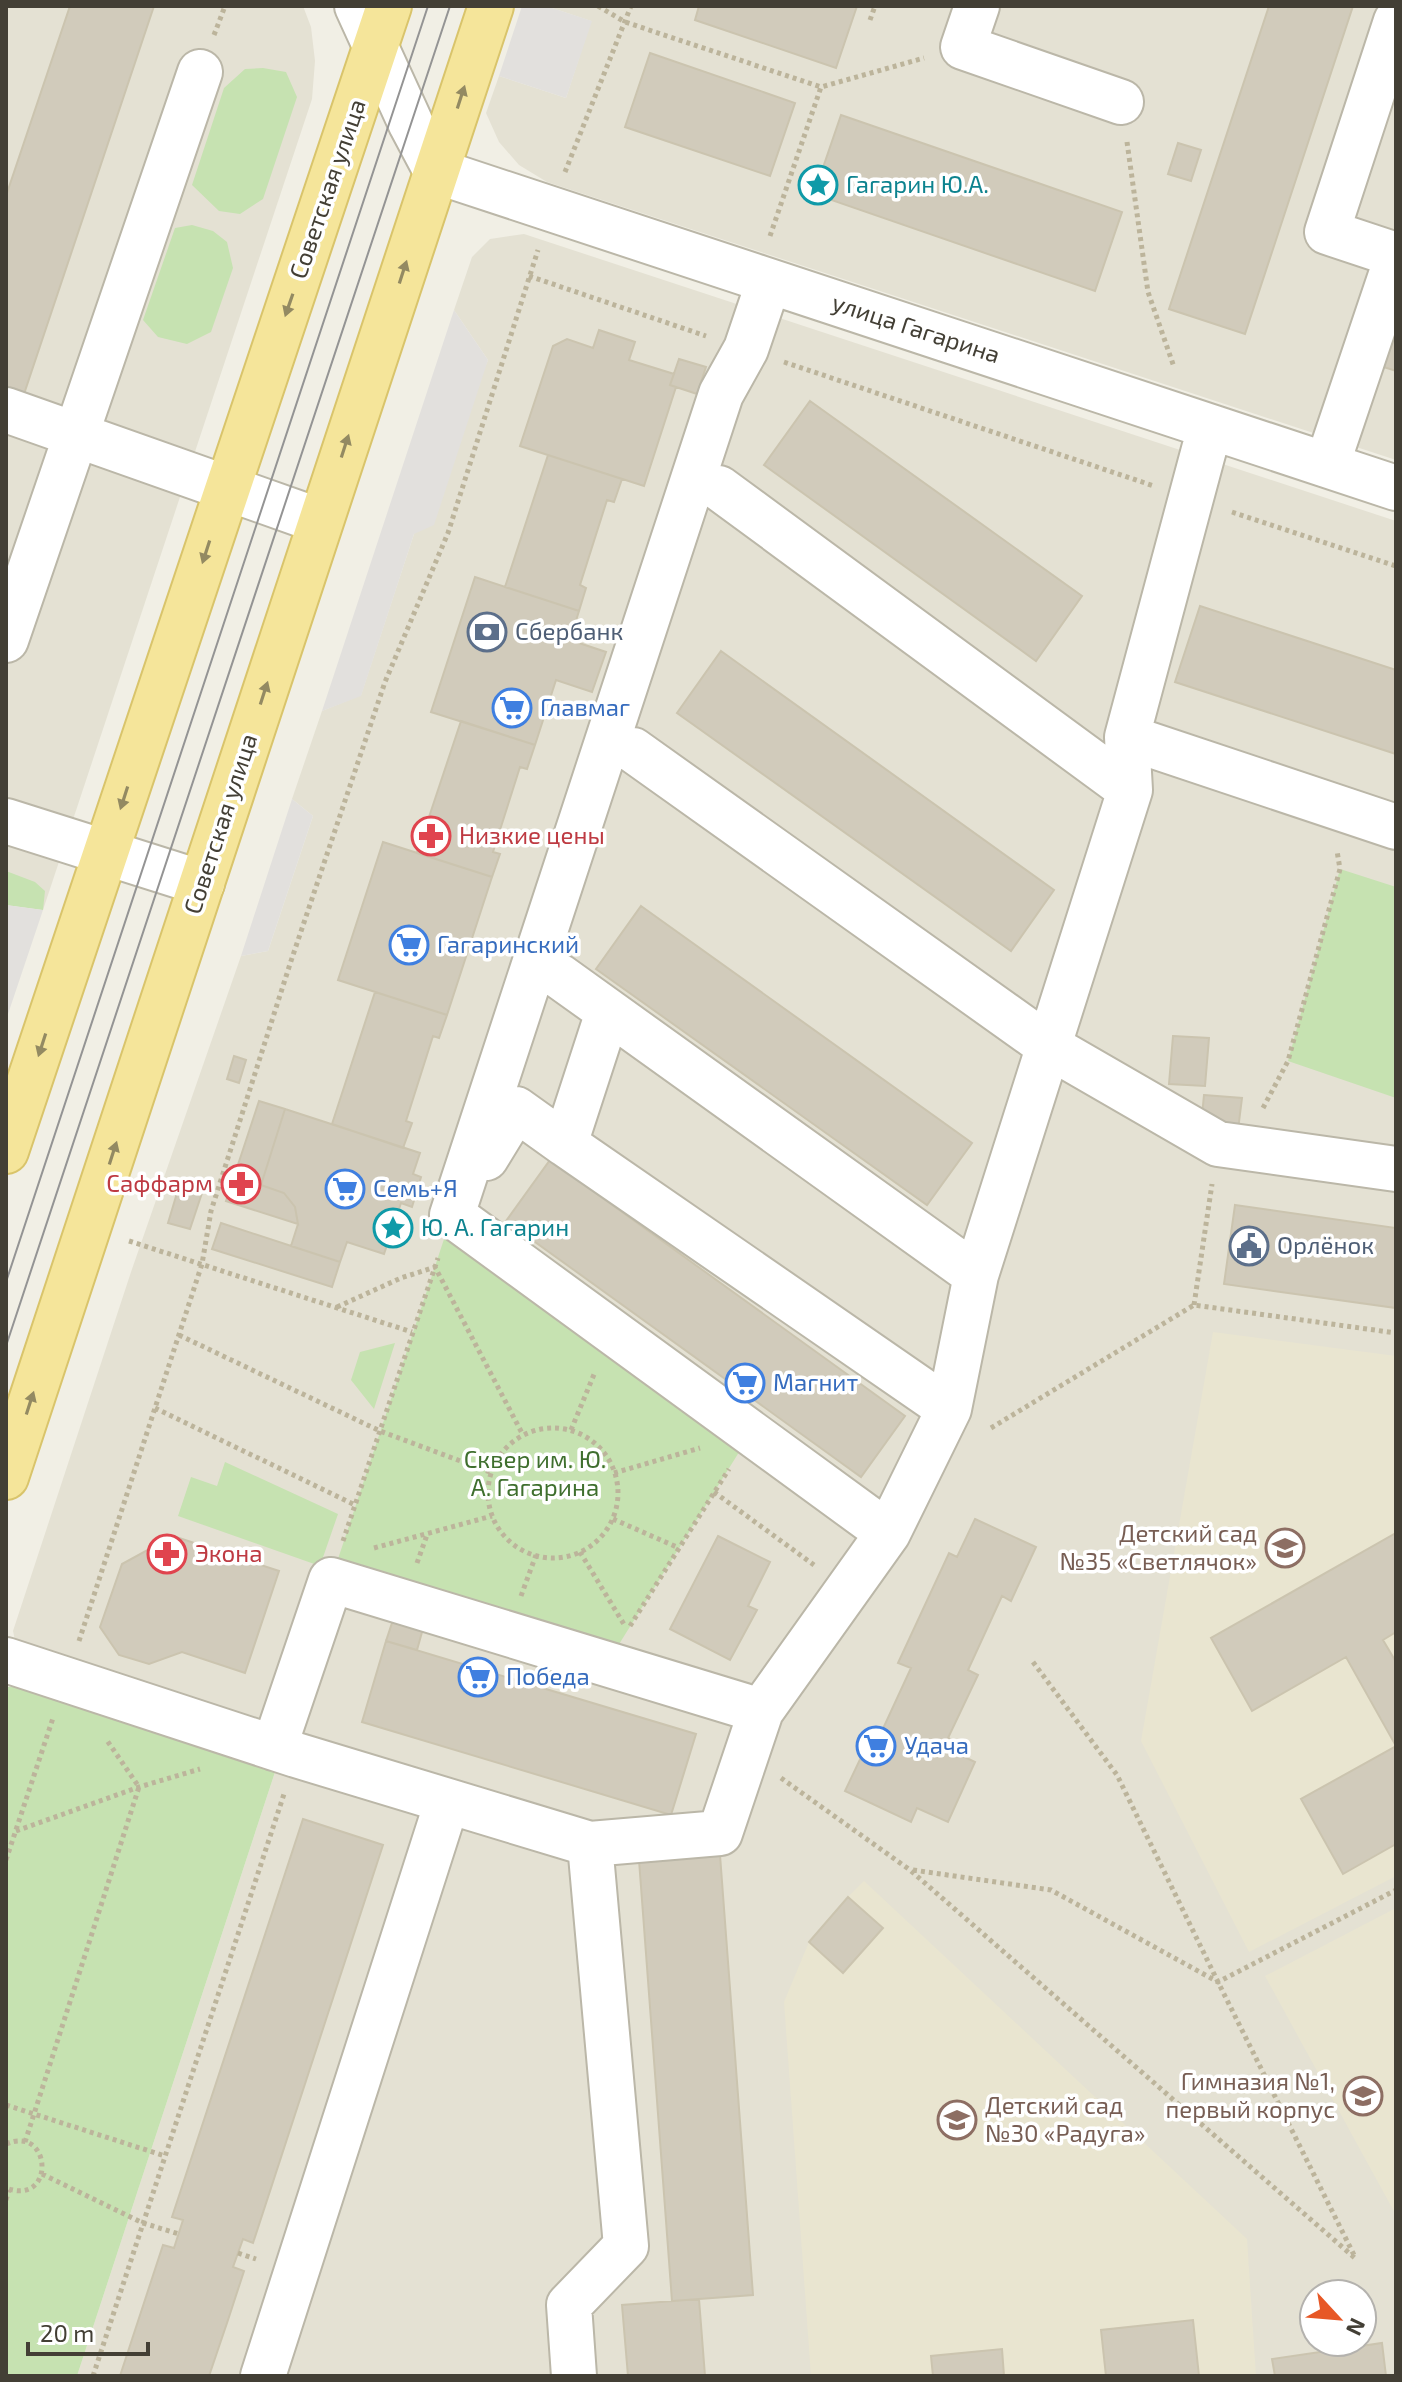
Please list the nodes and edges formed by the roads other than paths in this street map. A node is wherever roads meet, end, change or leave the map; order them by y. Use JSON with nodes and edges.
{"nodes":[{"id":1,"x":357,"y":6,"type":"edge"},
{"id":2,"x":491,"y":6,"type":"edge"},
{"id":3,"x":977,"y":6,"type":"edge"},
{"id":4,"x":1396,"y":21,"type":"edge"},
{"id":5,"x":382,"y":26,"type":"edge"},
{"id":6,"x":200,"y":72,"type":"dead end"},
{"id":7,"x":1121,"y":102,"type":"road end"},
{"id":8,"x":436,"y":171,"type":"junction"},
{"id":9,"x":1396,"y":258,"type":"edge"},
{"id":10,"x":769,"y":281,"type":"junction"},
{"id":11,"x":6,"y":410,"type":"edge"},
{"id":12,"x":1210,"y":427,"type":"junction"},
{"id":13,"x":76,"y":435,"type":"junction"},
{"id":14,"x":1327,"y":465,"type":"junction"},
{"id":15,"x":228,"y":488,"type":"junction"},
{"id":16,"x":719,"y":488,"type":"dead end"},
{"id":17,"x":1396,"y":488,"type":"edge"},
{"id":18,"x":320,"y":521,"type":"junction"},
{"id":19,"x":6,"y":640,"type":"edge"},
{"id":20,"x":1127,"y":737,"type":"junction"},
{"id":21,"x":633,"y":750,"type":"dead end"},
{"id":22,"x":1130,"y":790,"type":"junction"},
{"id":23,"x":6,"y":821,"type":"edge"},
{"id":24,"x":1396,"y":827,"type":"edge"},
{"id":25,"x":106,"y":853,"type":"junction"},
{"id":26,"x":202,"y":883,"type":"junction"},
{"id":27,"x":559,"y":976,"type":"dead end"},
{"id":28,"x":608,"y":1012,"type":"junction"},
{"id":29,"x":1050,"y":1047,"type":"junction"},
{"id":30,"x":565,"y":1144,"type":"junction"},
{"id":31,"x":6,"y":1151,"type":"edge"},
{"id":32,"x":1396,"y":1169,"type":"edge"},
{"id":33,"x":452,"y":1215,"type":"junction"},
{"id":34,"x":976,"y":1275,"type":"junction"},
{"id":35,"x":949,"y":1409,"type":"junction"},
{"id":36,"x":6,"y":1477,"type":"edge"},
{"id":37,"x":888,"y":1533,"type":"junction"},
{"id":38,"x":6,"y":1660,"type":"edge"},
{"id":39,"x":761,"y":1711,"type":"junction"},
{"id":40,"x":285,"y":1752,"type":"junction"},
{"id":41,"x":447,"y":1802,"type":"junction"},
{"id":42,"x":590,"y":1844,"type":"junction"},
{"id":43,"x":263,"y":2376,"type":"edge"},
{"id":44,"x":574,"y":2376,"type":"edge"}],
"edges":[{"from":1,"to":5,"type":"street"},
{"from":8,"to":2,"type":"main road","name":"Советская улица","one_way":true},
{"from":3,"to":7,"type":"street"},
{"from":4,"to":9,"type":"street"},
{"from":5,"to":8,"type":"street","name":"Советская улица"},
{"from":5,"to":15,"type":"main road","name":"Советская улица","one_way":true},
{"from":6,"to":13,"type":"street"},
{"from":8,"to":10,"type":"street","name":"улица Гагарина"},
{"from":18,"to":8,"type":"main road","name":"Советская улица","one_way":true},
{"from":9,"to":14,"type":"street"},
{"from":10,"to":12,"type":"street","name":"улица Гагарина"},
{"from":10,"to":33,"type":"street"},
{"from":11,"to":13,"type":"street"},
{"from":12,"to":14,"type":"street","name":"улица Гагарина"},
{"from":12,"to":20,"type":"street"},
{"from":13,"to":15,"type":"street"},
{"from":13,"to":19,"type":"street"},
{"from":14,"to":17,"type":"street","name":"улица Гагарина"},
{"from":15,"to":18,"type":"street"},
{"from":15,"to":25,"type":"main road","name":"Советская улица","one_way":true},
{"from":16,"to":22,"type":"street"},
{"from":26,"to":18,"type":"main road","name":"Советская улица","one_way":true},
{"from":20,"to":22,"type":"street"},
{"from":20,"to":24,"type":"street"},
{"from":21,"to":29,"type":"street"},
{"from":22,"to":29,"type":"street"},
{"from":23,"to":25,"type":"street"},
{"from":25,"to":26,"type":"street"},
{"from":25,"to":31,"type":"main road","name":"Советская улица","one_way":true},
{"from":36,"to":26,"type":"main road","name":"Советская улица","one_way":true},
{"from":27,"to":28,"type":"street"},
{"from":28,"to":30,"type":"street"},
{"from":28,"to":34,"type":"street"},
{"from":29,"to":32,"type":"street"},
{"from":29,"to":34,"type":"street"},
{"from":30,"to":33,"type":"street"},
{"from":30,"to":35,"type":"street"},
{"from":33,"to":37,"type":"street"},
{"from":34,"to":35,"type":"street"},
{"from":35,"to":37,"type":"street"},
{"from":37,"to":39,"type":"street"},
{"from":38,"to":40,"type":"street"},
{"from":39,"to":40,"type":"street"},
{"from":39,"to":42,"type":"street"},
{"from":40,"to":41,"type":"street"},
{"from":41,"to":42,"type":"street"},
{"from":41,"to":43,"type":"street"},
{"from":42,"to":44,"type":"street"}]}
